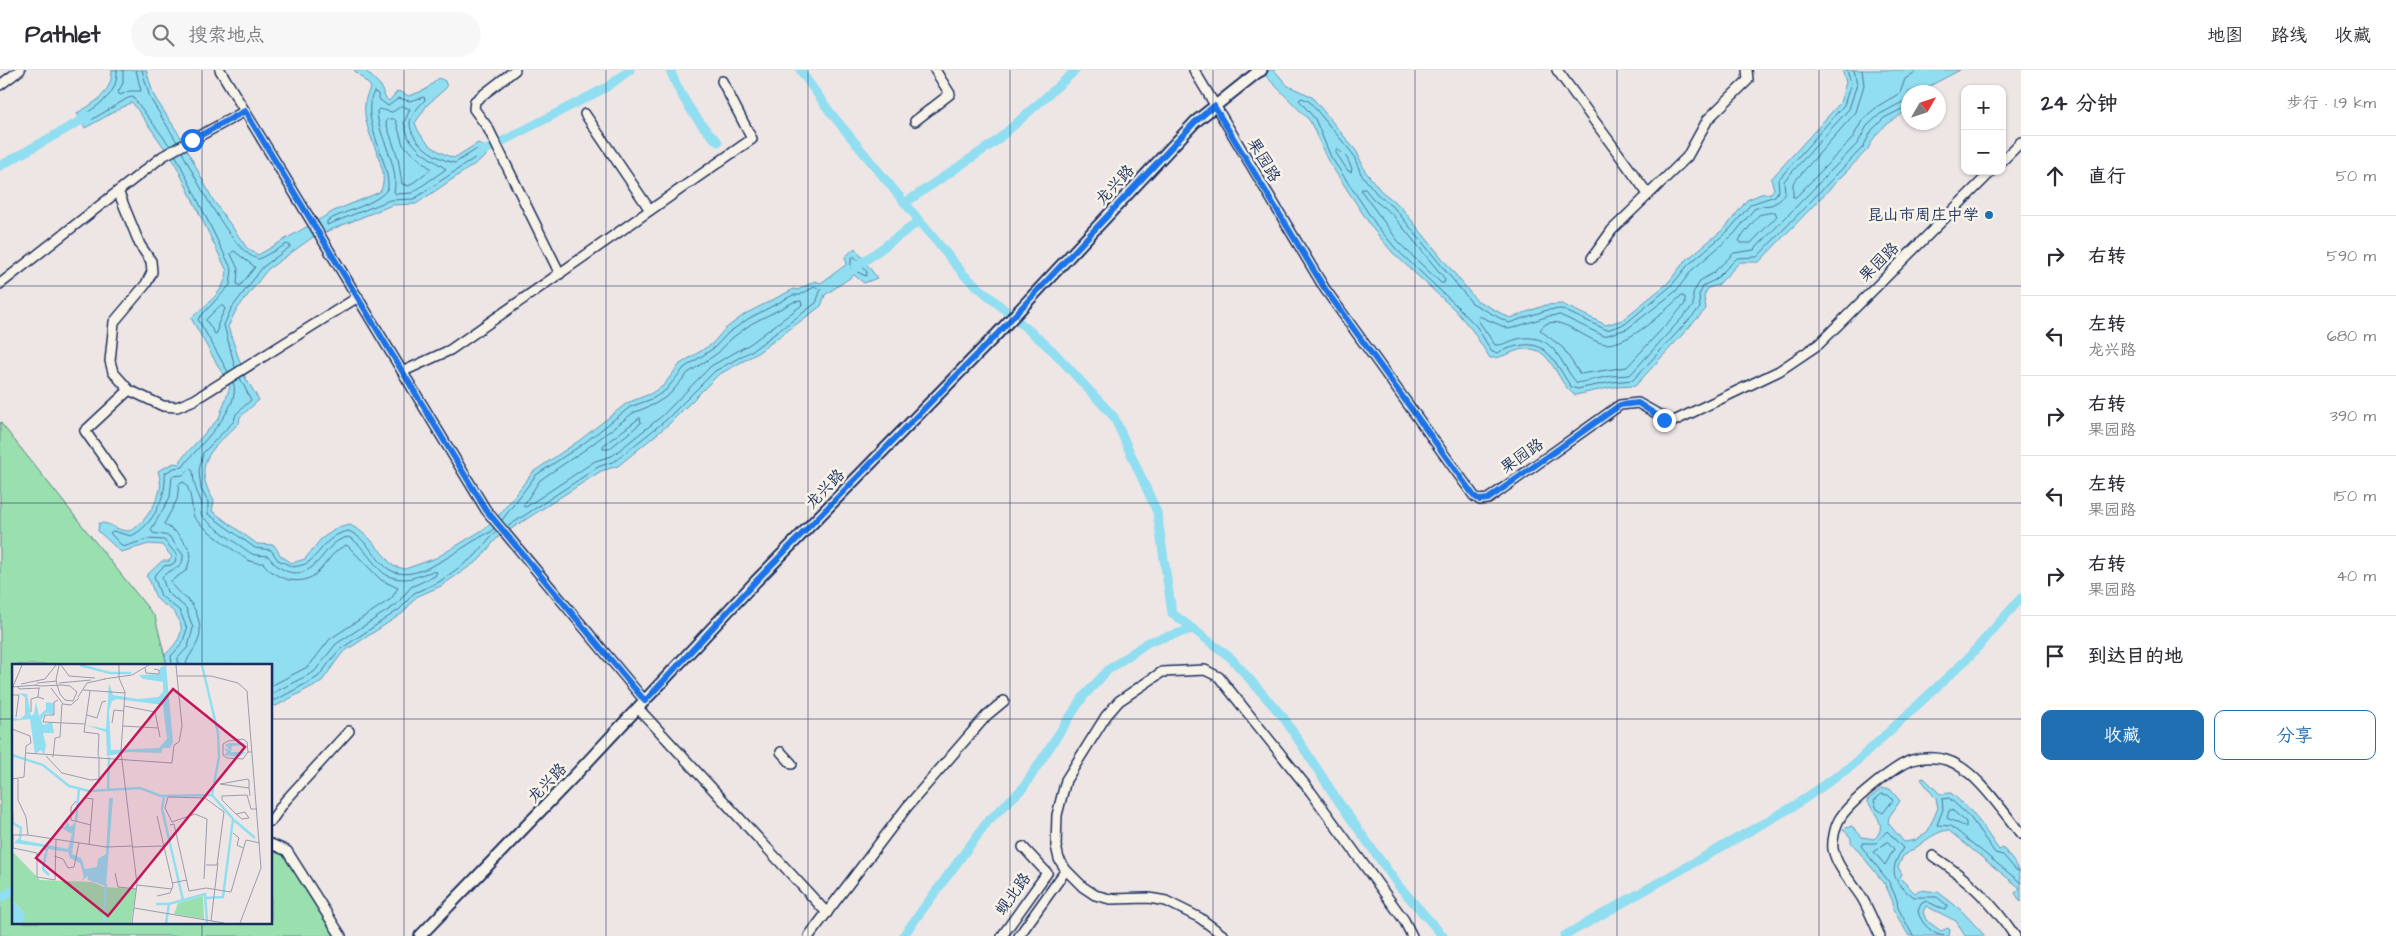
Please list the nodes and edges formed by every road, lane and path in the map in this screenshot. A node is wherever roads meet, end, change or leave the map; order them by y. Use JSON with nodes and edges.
{"nodes":[{"id":1,"x":20,"y":70,"type":"edge"},
{"id":2,"x":220,"y":70,"type":"edge"},
{"id":3,"x":516,"y":70,"type":"edge"},
{"id":4,"x":934,"y":70,"type":"edge"},
{"id":5,"x":1194,"y":70,"type":"edge"},
{"id":6,"x":1557,"y":70,"type":"edge"},
{"id":7,"x":1747,"y":70,"type":"edge"},
{"id":8,"x":1260,"y":71,"type":"edge"},
{"id":9,"x":722,"y":81,"type":"dead end"},
{"id":10,"x":0,"y":85,"type":"edge"},
{"id":11,"x":1214,"y":106,"type":"junction"},
{"id":12,"x":245,"y":111,"type":"junction"},
{"id":13,"x":585,"y":114,"type":"dead end"},
{"id":14,"x":916,"y":121,"type":"dead end"},
{"id":15,"x":2021,"y":142,"type":"edge"},
{"id":16,"x":2006,"y":157,"type":"edge"},
{"id":17,"x":1988,"y":175,"type":"edge"},
{"id":18,"x":118,"y":191,"type":"junction"},
{"id":19,"x":1648,"y":194,"type":"junction"},
{"id":20,"x":650,"y":210,"type":"junction"},
{"id":21,"x":1592,"y":258,"type":"dead end"},
{"id":22,"x":560,"y":274,"type":"junction"},
{"id":23,"x":0,"y":284,"type":"edge"},
{"id":24,"x":358,"y":297,"type":"junction"},
{"id":25,"x":404,"y":371,"type":"junction"},
{"id":26,"x":129,"y":390,"type":"junction"},
{"id":27,"x":121,"y":482,"type":"dead end"},
{"id":28,"x":1004,"y":701,"type":"dead end"},
{"id":29,"x":642,"y":704,"type":"junction"},
{"id":30,"x":349,"y":731,"type":"dead end"},
{"id":31,"x":781,"y":752,"type":"dead end"},
{"id":32,"x":792,"y":764,"type":"dead end"},
{"id":33,"x":272,"y":820,"type":"edge"},
{"id":34,"x":2021,"y":834,"type":"edge"},
{"id":35,"x":272,"y":844,"type":"edge"},
{"id":36,"x":1023,"y":847,"type":"dead end"},
{"id":37,"x":1933,"y":856,"type":"dead end"},
{"id":38,"x":1066,"y":870,"type":"junction"},
{"id":39,"x":827,"y":914,"type":"junction"},
{"id":40,"x":341,"y":936,"type":"edge"},
{"id":41,"x":420,"y":936,"type":"edge"},
{"id":42,"x":809,"y":936,"type":"edge"},
{"id":43,"x":1002,"y":936,"type":"edge"},
{"id":44,"x":1019,"y":936,"type":"edge"},
{"id":45,"x":1224,"y":936,"type":"edge"},
{"id":46,"x":1412,"y":936,"type":"edge"},
{"id":47,"x":1880,"y":936,"type":"edge"},
{"id":48,"x":2015,"y":936,"type":"edge"}],
"edges":[{"from":1,"to":10,"type":"street"},
{"from":2,"to":12,"type":"street"},
{"from":3,"to":22,"type":"street"},
{"from":4,"to":14,"type":"street"},
{"from":5,"to":11,"type":"street","name":"果园路"},
{"from":6,"to":19,"type":"street"},
{"from":7,"to":19,"type":"street"},
{"from":8,"to":11,"type":"street","name":"龙兴路"},
{"from":9,"to":20,"type":"street"},
{"from":11,"to":17,"type":"street","name":"果园路"},
{"from":11,"to":29,"type":"street","name":"龙兴路"},
{"from":12,"to":18,"type":"street"},
{"from":12,"to":24,"type":"street"},
{"from":13,"to":20,"type":"street"},
{"from":15,"to":16,"type":"street"},
{"from":18,"to":23,"type":"street"},
{"from":18,"to":26,"type":"street"},
{"from":19,"to":21,"type":"street"},
{"from":20,"to":22,"type":"street"},
{"from":22,"to":25,"type":"street"},
{"from":24,"to":25,"type":"street"},
{"from":24,"to":26,"type":"street"},
{"from":25,"to":29,"type":"street"},
{"from":26,"to":27,"type":"street"},
{"from":28,"to":39,"type":"street"},
{"from":29,"to":39,"type":"street"},
{"from":29,"to":41,"type":"street","name":"龙兴路"},
{"from":30,"to":33,"type":"street"},
{"from":31,"to":32,"type":"street"},
{"from":34,"to":47,"type":"street"},
{"from":35,"to":40,"type":"street"},
{"from":36,"to":43,"type":"street","name":"蚬北路"},
{"from":37,"to":48,"type":"street"},
{"from":38,"to":44,"type":"street"},
{"from":38,"to":45,"type":"street"},
{"from":38,"to":46,"type":"street"},
{"from":39,"to":42,"type":"street"}]}
